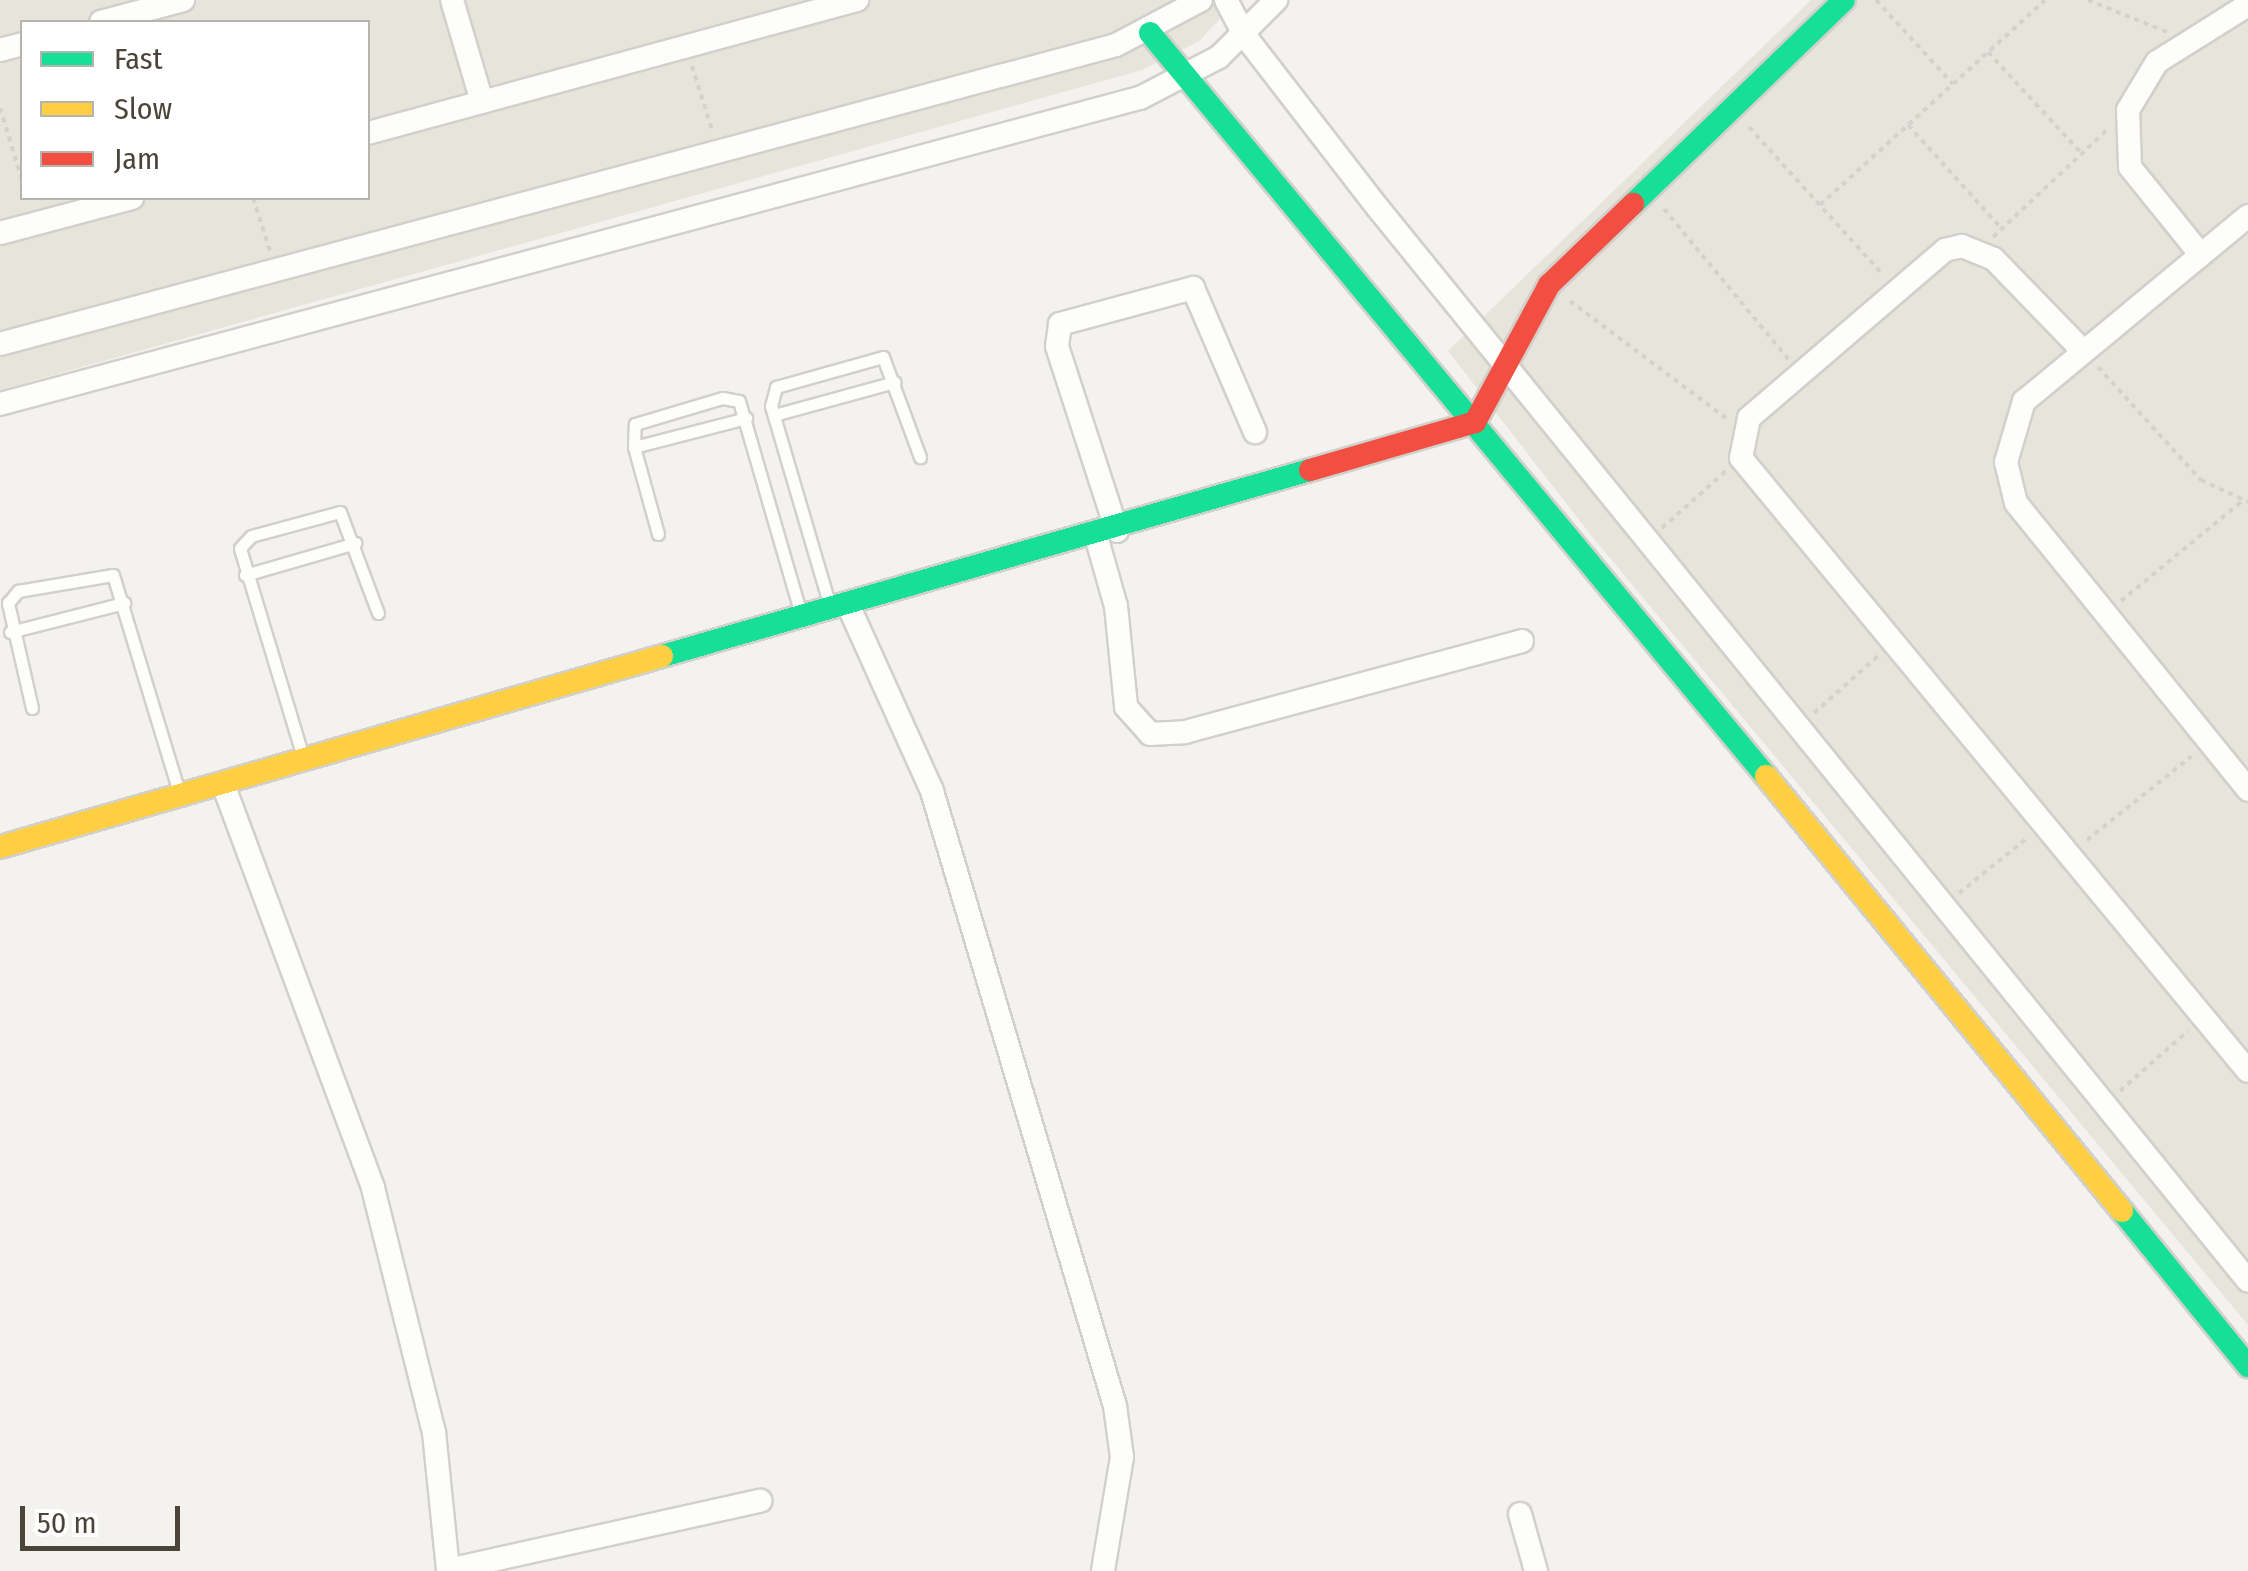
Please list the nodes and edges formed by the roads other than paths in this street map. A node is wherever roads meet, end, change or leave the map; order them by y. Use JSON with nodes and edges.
{"nodes":[{"id":1,"x":183,"y":0,"type":"edge"},
{"id":2,"x":452,"y":0,"type":"edge"},
{"id":3,"x":857,"y":0,"type":"edge"},
{"id":4,"x":1201,"y":0,"type":"edge"},
{"id":5,"x":1226,"y":0,"type":"edge"},
{"id":6,"x":1276,"y":0,"type":"edge"},
{"id":7,"x":1844,"y":0,"type":"edge"},
{"id":8,"x":2248,"y":5,"type":"edge"},
{"id":9,"x":141,"y":6,"type":"edge"},
{"id":10,"x":105,"y":20,"type":"edge"},
{"id":11,"x":1150,"y":34,"type":"junction"},
{"id":12,"x":1245,"y":36,"type":"junction"},
{"id":13,"x":1190,"y":75,"type":"junction"},
{"id":14,"x":482,"y":102,"type":"junction"},
{"id":15,"x":370,"y":132,"type":"edge"},
{"id":16,"x":125,"y":200,"type":"edge"},
{"id":17,"x":2248,"y":216,"type":"edge"},
{"id":18,"x":0,"y":234,"type":"edge"},
{"id":19,"x":2201,"y":254,"type":"junction"},
{"id":20,"x":0,"y":344,"type":"edge"},
{"id":21,"x":2083,"y":351,"type":"junction"},
{"id":22,"x":1508,"y":365,"type":"junction"},
{"id":23,"x":895,"y":382,"type":"junction"},
{"id":24,"x":0,"y":404,"type":"edge"},
{"id":25,"x":774,"y":415,"type":"junction"},
{"id":26,"x":746,"y":418,"type":"junction"},
{"id":27,"x":1475,"y":422,"type":"junction"},
{"id":28,"x":1255,"y":432,"type":"dead end"},
{"id":29,"x":634,"y":448,"type":"junction"},
{"id":30,"x":920,"y":458,"type":"dead end"},
{"id":31,"x":658,"y":534,"type":"dead end"},
{"id":32,"x":1107,"y":534,"type":"junction"},
{"id":33,"x":354,"y":543,"type":"junction"},
{"id":34,"x":245,"y":575,"type":"junction"},
{"id":35,"x":124,"y":602,"type":"junction"},
{"id":36,"x":840,"y":609,"type":"junction"},
{"id":37,"x":378,"y":612,"type":"dead end"},
{"id":38,"x":802,"y":620,"type":"junction"},
{"id":39,"x":10,"y":632,"type":"junction"},
{"id":40,"x":1522,"y":641,"type":"dead end"},
{"id":41,"x":32,"y":708,"type":"dead end"},
{"id":42,"x":305,"y":761,"type":"junction"},
{"id":43,"x":223,"y":784,"type":"junction"},
{"id":44,"x":2248,"y":790,"type":"edge"},
{"id":45,"x":180,"y":796,"type":"junction"},
{"id":46,"x":0,"y":847,"type":"edge"},
{"id":47,"x":2248,"y":1072,"type":"edge"},
{"id":48,"x":2248,"y":1281,"type":"edge"},
{"id":49,"x":2248,"y":1366,"type":"edge"},
{"id":50,"x":760,"y":1501,"type":"dead end"},
{"id":51,"x":1520,"y":1514,"type":"dead end"},
{"id":52,"x":474,"y":1568,"type":"edge"},
{"id":53,"x":448,"y":1571,"type":"edge"},
{"id":54,"x":1103,"y":1571,"type":"edge"},
{"id":55,"x":1536,"y":1571,"type":"edge"}],
"edges":[{"from":1,"to":9,"type":"street"},
{"from":2,"to":14,"type":"street"},
{"from":3,"to":14,"type":"street"},
{"from":4,"to":11,"type":"street"},
{"from":5,"to":12,"type":"street"},
{"from":6,"to":12,"type":"street"},
{"from":7,"to":22,"type":"street"},
{"from":8,"to":19,"type":"street"},
{"from":9,"to":10,"type":"street"},
{"from":11,"to":13,"type":"street"},
{"from":11,"to":20,"type":"street"},
{"from":12,"to":13,"type":"street"},
{"from":12,"to":22,"type":"street"},
{"from":13,"to":24,"type":"street"},
{"from":13,"to":27,"type":"street"},
{"from":14,"to":15,"type":"street"},
{"from":16,"to":18,"type":"street"},
{"from":17,"to":19,"type":"street"},
{"from":19,"to":21,"type":"street"},
{"from":21,"to":44,"type":"street"},
{"from":21,"to":47,"type":"street"},
{"from":22,"to":27,"type":"street"},
{"from":22,"to":48,"type":"street"},
{"from":23,"to":25,"type":"lane"},
{"from":23,"to":25,"type":"lane"},
{"from":23,"to":30,"type":"lane"},
{"from":25,"to":36,"type":"lane"},
{"from":26,"to":29,"type":"lane"},
{"from":26,"to":29,"type":"lane"},
{"from":26,"to":38,"type":"lane"},
{"from":27,"to":32,"type":"street"},
{"from":27,"to":49,"type":"street"},
{"from":28,"to":32,"type":"street"},
{"from":29,"to":31,"type":"lane"},
{"from":32,"to":36,"type":"street"},
{"from":32,"to":40,"type":"street"},
{"from":33,"to":34,"type":"lane"},
{"from":33,"to":34,"type":"lane"},
{"from":33,"to":37,"type":"lane"},
{"from":34,"to":42,"type":"lane"},
{"from":35,"to":39,"type":"lane"},
{"from":35,"to":39,"type":"lane"},
{"from":35,"to":45,"type":"lane"},
{"from":36,"to":38,"type":"street"},
{"from":36,"to":54,"type":"street"},
{"from":38,"to":42,"type":"street"},
{"from":39,"to":41,"type":"lane"},
{"from":42,"to":43,"type":"street"},
{"from":43,"to":45,"type":"street"},
{"from":43,"to":53,"type":"street"},
{"from":45,"to":46,"type":"street"},
{"from":50,"to":52,"type":"street"},
{"from":51,"to":55,"type":"street"},
{"from":52,"to":53,"type":"street"}]}
